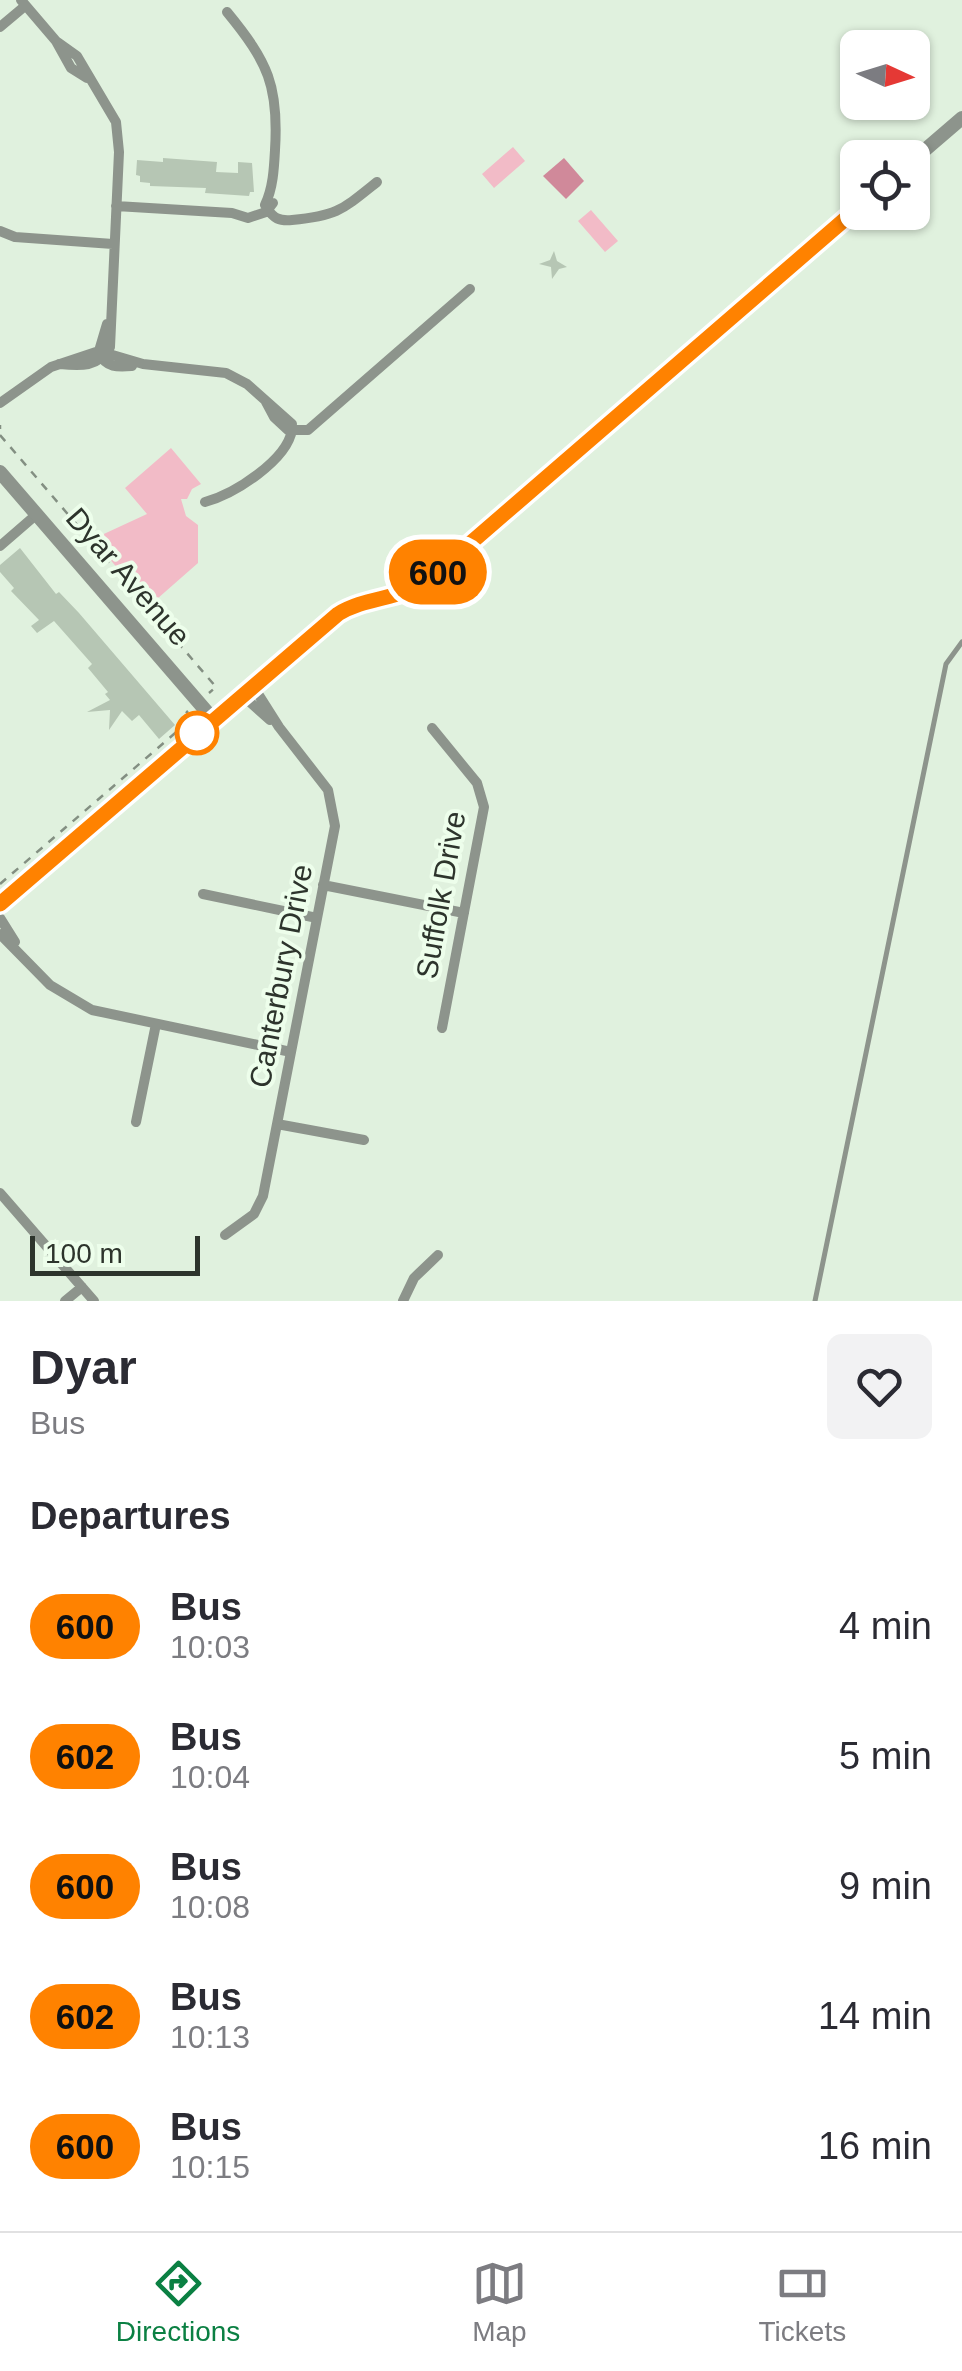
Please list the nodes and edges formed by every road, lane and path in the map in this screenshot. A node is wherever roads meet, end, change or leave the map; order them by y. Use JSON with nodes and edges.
{"nodes":[{"id":1,"x":23,"y":3,"type":"edge"},
{"id":2,"x":227,"y":12,"type":"dead end"},
{"id":3,"x":0,"y":27,"type":"edge"},
{"id":4,"x":962,"y":118,"type":"edge"},
{"id":5,"x":930,"y":145,"type":"edge"},
{"id":6,"x":378,"y":182,"type":"dead end"},
{"id":7,"x":116,"y":206,"type":"junction"},
{"id":8,"x":268,"y":208,"type":"junction"},
{"id":9,"x":840,"y":224,"type":"edge"},
{"id":10,"x":0,"y":232,"type":"edge"},
{"id":11,"x":114,"y":244,"type":"junction"},
{"id":12,"x":470,"y":288,"type":"dead end"},
{"id":13,"x":102,"y":355,"type":"junction"},
{"id":14,"x":21,"y":389,"type":"junction"},
{"id":15,"x":0,"y":402,"type":"edge"},
{"id":16,"x":0,"y":412,"type":"edge"},
{"id":17,"x":291,"y":428,"type":"junction"},
{"id":18,"x":0,"y":430,"type":"edge"},
{"id":19,"x":0,"y":472,"type":"edge"},
{"id":20,"x":205,"y":502,"type":"dead end"},
{"id":21,"x":37,"y":514,"type":"junction"},
{"id":22,"x":0,"y":546,"type":"edge"},
{"id":23,"x":962,"y":642,"type":"edge"},
{"id":24,"x":247,"y":691,"type":"junction"},
{"id":25,"x":198,"y":701,"type":"junction"},
{"id":26,"x":214,"y":719,"type":"junction"},
{"id":27,"x":432,"y":728,"type":"dead end"},
{"id":28,"x":0,"y":884,"type":"edge"},
{"id":29,"x":324,"y":885,"type":"junction"},
{"id":30,"x":204,"y":894,"type":"dead end"},
{"id":31,"x":0,"y":904,"type":"edge"},
{"id":32,"x":464,"y":913,"type":"junction"},
{"id":33,"x":0,"y":918,"type":"edge"},
{"id":34,"x":317,"y":918,"type":"junction"},
{"id":35,"x":0,"y":934,"type":"edge"},
{"id":36,"x":24,"y":955,"type":"junction"},
{"id":37,"x":156,"y":1024,"type":"junction"},
{"id":38,"x":442,"y":1028,"type":"dead end"},
{"id":39,"x":292,"y":1052,"type":"junction"},
{"id":40,"x":136,"y":1122,"type":"dead end"},
{"id":41,"x":278,"y":1124,"type":"junction"},
{"id":42,"x":364,"y":1140,"type":"dead end"},
{"id":43,"x":0,"y":1193,"type":"edge"},
{"id":44,"x":225,"y":1235,"type":"dead end"},
{"id":45,"x":438,"y":1256,"type":"dead end"},
{"id":46,"x":82,"y":1287,"type":"junction"},
{"id":47,"x":65,"y":1301,"type":"edge"},
{"id":48,"x":94,"y":1301,"type":"edge"},
{"id":49,"x":403,"y":1301,"type":"edge"},
{"id":50,"x":814,"y":1301,"type":"edge"}],
"edges":[{"from":1,"to":3,"type":"street"},
{"from":1,"to":7,"type":"street"},
{"from":2,"to":8,"type":"street"},
{"from":4,"to":5,"type":"street"},
{"from":6,"to":8,"type":"street"},
{"from":7,"to":8,"type":"street"},
{"from":7,"to":11,"type":"street"},
{"from":9,"to":24,"type":"street"},
{"from":10,"to":11,"type":"street"},
{"from":11,"to":13,"type":"street"},
{"from":12,"to":17,"type":"street"},
{"from":13,"to":14,"type":"street"},
{"from":13,"to":17,"type":"street"},
{"from":14,"to":15,"type":"street"},
{"from":14,"to":16,"type":"street"},
{"from":17,"to":20,"type":"street"},
{"from":18,"to":25,"type":"path"},
{"from":19,"to":21,"type":"street","name":"Dyar Avenue"},
{"from":21,"to":22,"type":"street"},
{"from":21,"to":25,"type":"street","name":"Dyar Avenue"},
{"from":23,"to":50,"type":"lane"},
{"from":24,"to":26,"type":"street"},
{"from":24,"to":29,"type":"street","name":"Canterbury Drive"},
{"from":25,"to":26,"type":"street","name":"Dyar Avenue"},
{"from":25,"to":28,"type":"path"},
{"from":26,"to":31,"type":"street"},
{"from":27,"to":32,"type":"street","name":"Suffolk Drive"},
{"from":29,"to":32,"type":"street"},
{"from":29,"to":34,"type":"street","name":"Canterbury Drive"},
{"from":30,"to":34,"type":"street"},
{"from":32,"to":38,"type":"street","name":"Suffolk Drive"},
{"from":33,"to":36,"type":"street"},
{"from":34,"to":39,"type":"street","name":"Canterbury Drive"},
{"from":35,"to":36,"type":"street"},
{"from":36,"to":37,"type":"street"},
{"from":37,"to":39,"type":"street"},
{"from":37,"to":40,"type":"street"},
{"from":39,"to":41,"type":"street","name":"Canterbury Drive"},
{"from":41,"to":42,"type":"street"},
{"from":41,"to":44,"type":"street","name":"Canterbury Drive"},
{"from":43,"to":46,"type":"street"},
{"from":45,"to":49,"type":"street"},
{"from":46,"to":47,"type":"street"},
{"from":46,"to":48,"type":"street"}]}
